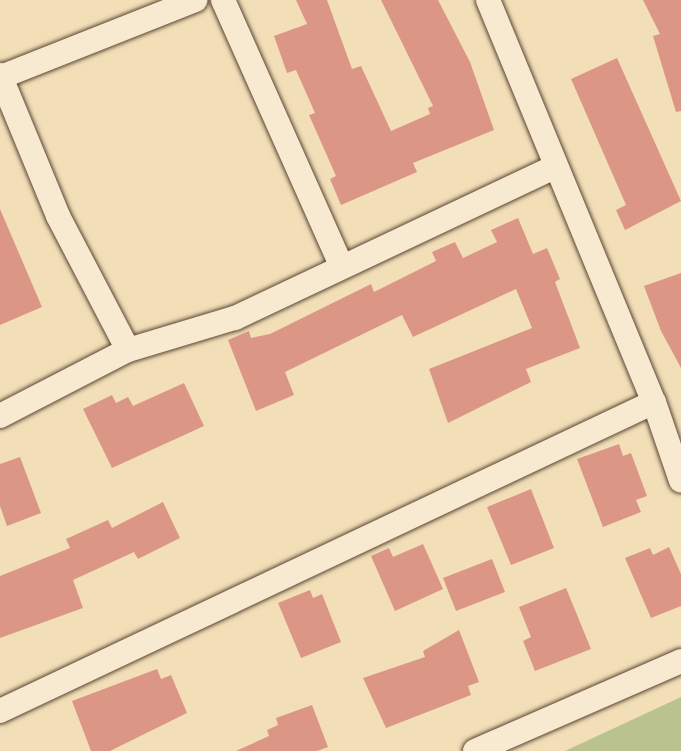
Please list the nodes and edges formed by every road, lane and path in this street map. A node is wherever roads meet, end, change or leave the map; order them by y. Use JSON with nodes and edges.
{"nodes":[{"id":1,"x":195,"y":0,"type":"edge"},
{"id":2,"x":223,"y":0,"type":"edge"},
{"id":3,"x":488,"y":0,"type":"edge"},
{"id":4,"x":0,"y":76,"type":"edge"},
{"id":5,"x":555,"y":167,"type":"junction"},
{"id":6,"x":341,"y":265,"type":"junction"},
{"id":7,"x":128,"y":350,"type":"junction"},
{"id":8,"x":654,"y":402,"type":"junction"},
{"id":9,"x":0,"y":416,"type":"edge"},
{"id":10,"x":681,"y":481,"type":"edge"},
{"id":11,"x":681,"y":662,"type":"edge"},
{"id":12,"x":0,"y":711,"type":"edge"},
{"id":13,"x":475,"y":751,"type":"edge"}],
"edges":[{"from":1,"to":4,"type":"street"},
{"from":2,"to":6,"type":"street"},
{"from":3,"to":5,"type":"street"},
{"from":4,"to":7,"type":"street"},
{"from":5,"to":6,"type":"street"},
{"from":5,"to":8,"type":"street"},
{"from":6,"to":7,"type":"street"},
{"from":7,"to":9,"type":"street"},
{"from":8,"to":10,"type":"street"},
{"from":8,"to":12,"type":"street"},
{"from":11,"to":13,"type":"street"}]}
